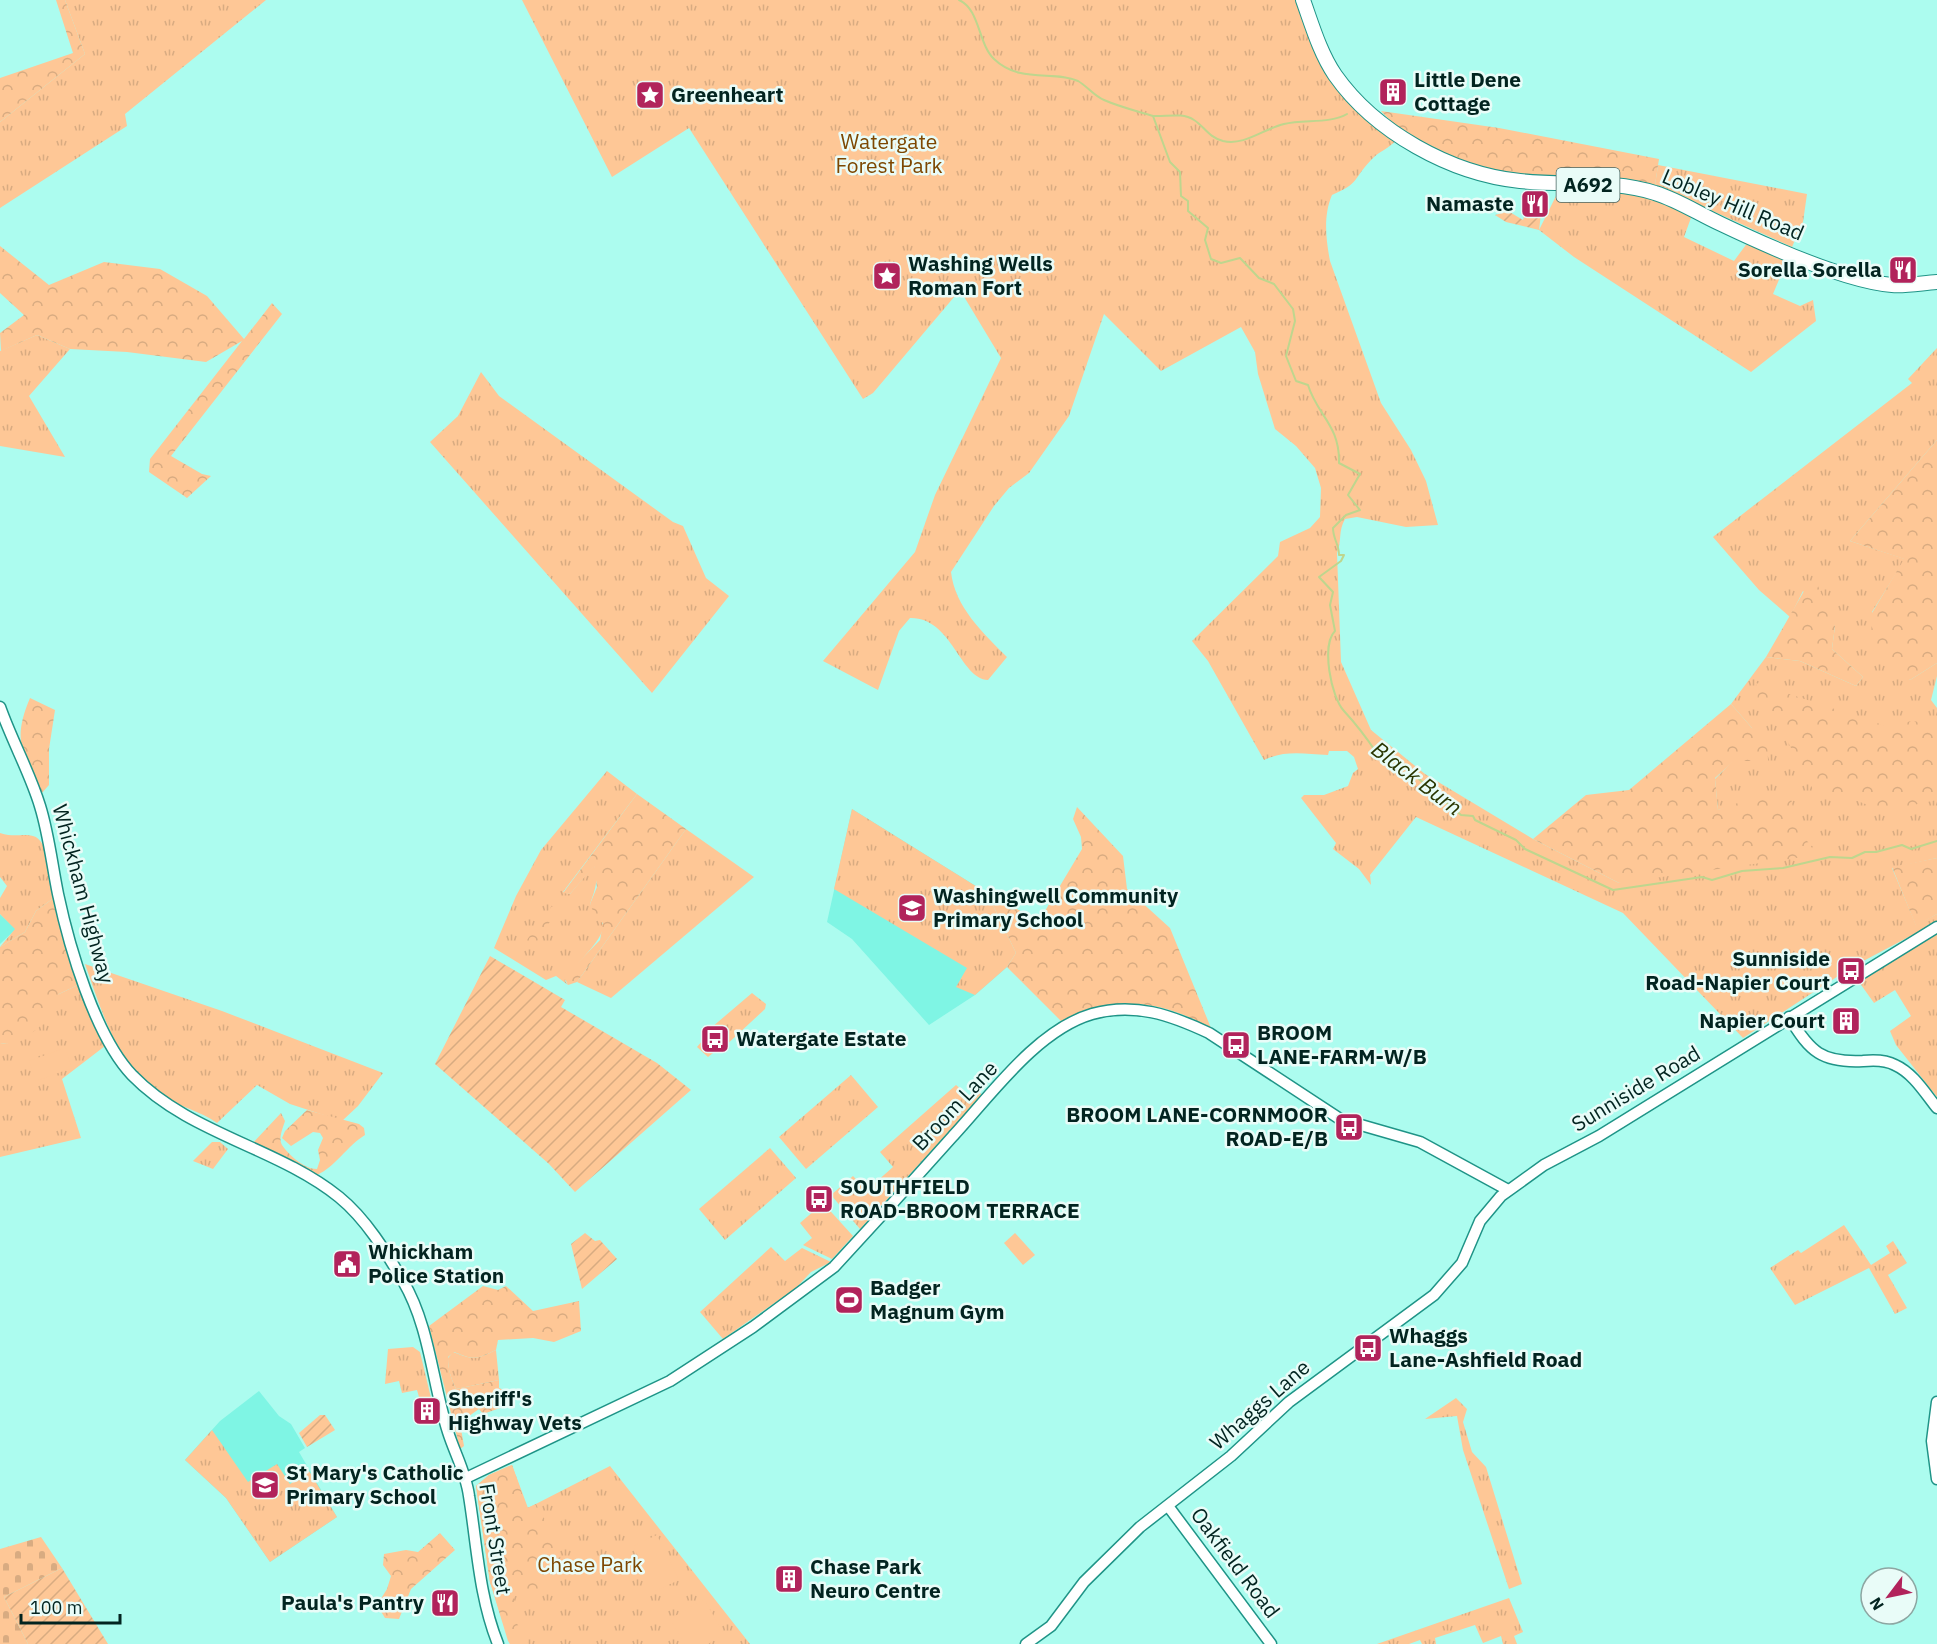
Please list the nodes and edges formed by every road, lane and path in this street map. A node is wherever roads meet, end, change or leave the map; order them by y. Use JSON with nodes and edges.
{"nodes":[{"id":1,"x":1303,"y":0,"type":"edge"},
{"id":2,"x":1937,"y":282,"type":"edge"},
{"id":3,"x":0,"y":708,"type":"edge"},
{"id":4,"x":1937,"y":927,"type":"edge"},
{"id":5,"x":1789,"y":1017,"type":"junction"},
{"id":6,"x":1937,"y":1108,"type":"edge"},
{"id":7,"x":1508,"y":1190,"type":"junction"},
{"id":8,"x":354,"y":1211,"type":"joint"},
{"id":9,"x":1937,"y":1402,"type":"edge"},
{"id":10,"x":466,"y":1478,"type":"junction"},
{"id":11,"x":1937,"y":1479,"type":"edge"},
{"id":12,"x":1168,"y":1506,"type":"junction"},
{"id":13,"x":498,"y":1644,"type":"edge"},
{"id":14,"x":1026,"y":1644,"type":"edge"},
{"id":15,"x":1271,"y":1644,"type":"edge"}],
"edges":[{"from":1,"to":2,"type":"highway","name":"Lobley Hill Road","number":"A692"},
{"from":3,"to":8,"type":"main road","name":"Whickham Highway"},
{"from":4,"to":5,"type":"main road","name":"Sunniside Road"},
{"from":5,"to":6,"type":"main road"},
{"from":5,"to":7,"type":"main road","name":"Sunniside Road"},
{"from":7,"to":10,"type":"main road","name":"Broom Lane"},
{"from":7,"to":12,"type":"main road","name":"Whaggs Lane"},
{"from":8,"to":10,"type":"main road","name":"Front Street"},
{"from":9,"to":11,"type":"main road"},
{"from":10,"to":13,"type":"main road","name":"Front Street"},
{"from":12,"to":14,"type":"main road","name":"Whaggs Lane"},
{"from":12,"to":15,"type":"main road","name":"Oakfield Road"}]}
